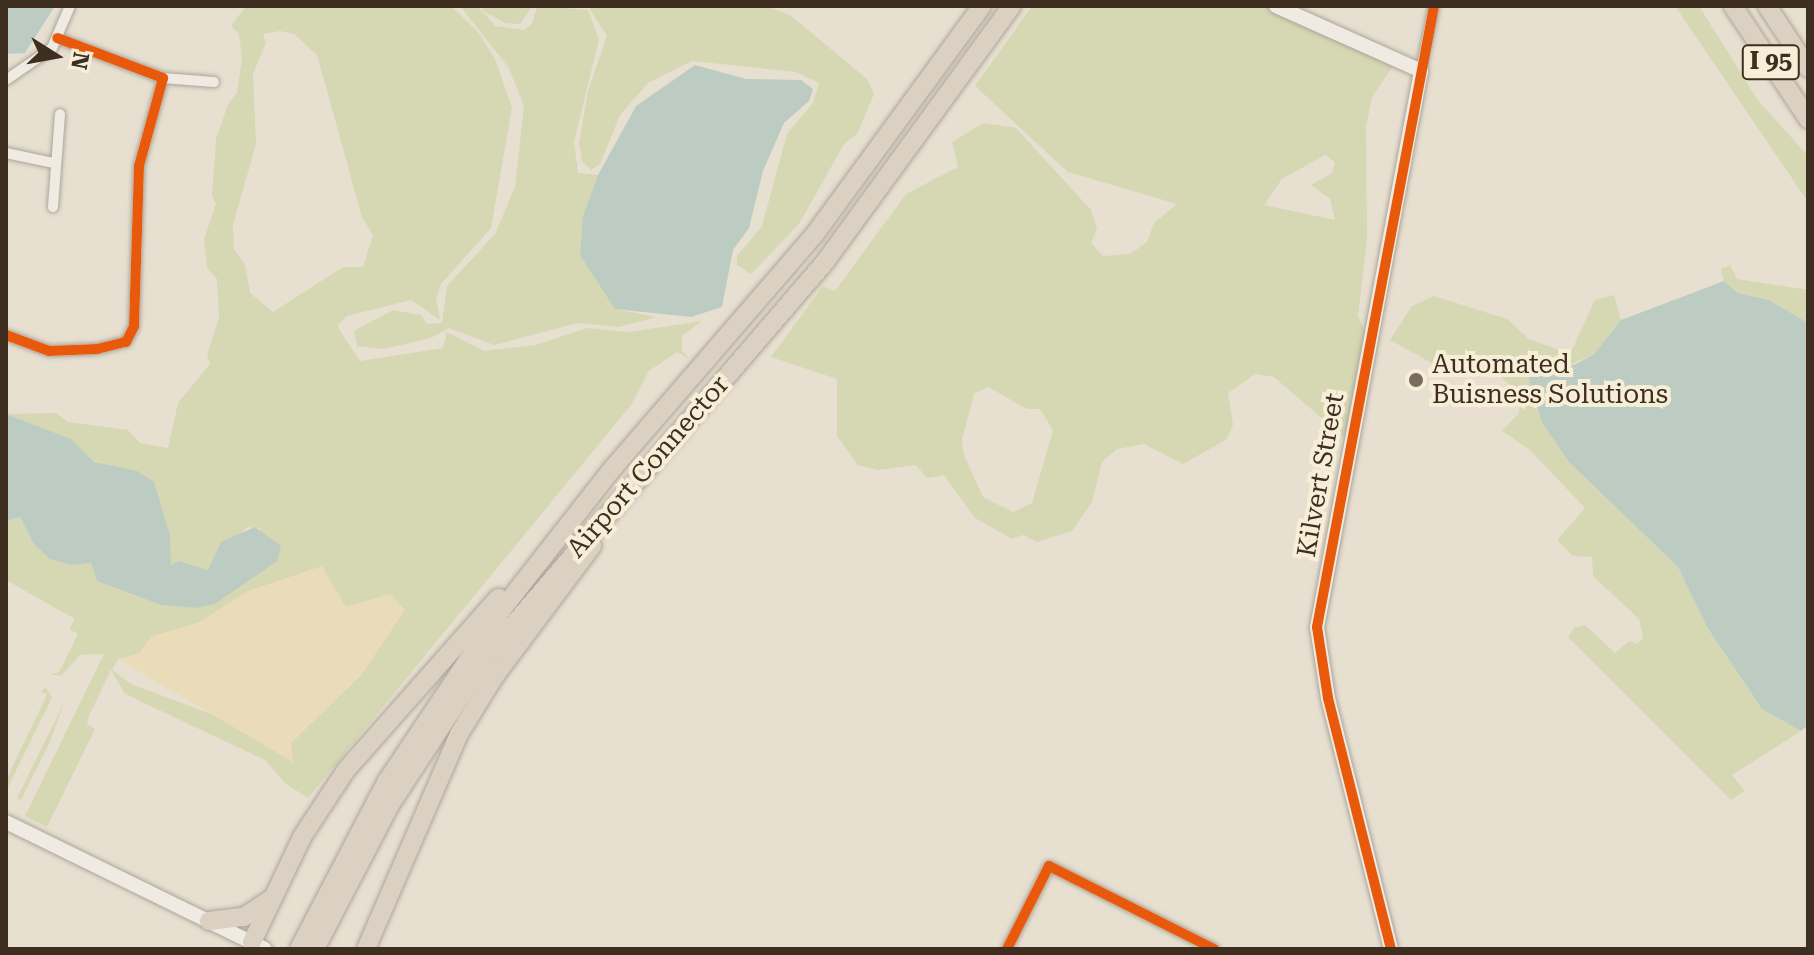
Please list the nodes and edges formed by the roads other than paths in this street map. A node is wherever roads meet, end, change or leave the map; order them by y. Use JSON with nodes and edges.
{"nodes":[{"id":1,"x":70,"y":6,"type":"edge"},
{"id":2,"x":982,"y":6,"type":"edge"},
{"id":3,"x":1012,"y":6,"type":"edge"},
{"id":4,"x":1276,"y":6,"type":"edge"},
{"id":5,"x":1434,"y":6,"type":"edge"},
{"id":6,"x":1733,"y":6,"type":"edge"},
{"id":7,"x":1767,"y":6,"type":"edge"},
{"id":8,"x":57,"y":38,"type":"junction"},
{"id":9,"x":1808,"y":68,"type":"edge"},
{"id":10,"x":1421,"y":71,"type":"junction"},
{"id":11,"x":163,"y":78,"type":"junction"},
{"id":12,"x":6,"y":80,"type":"edge"},
{"id":13,"x":214,"y":82,"type":"dead end"},
{"id":14,"x":60,"y":114,"type":"dead end"},
{"id":15,"x":1808,"y":119,"type":"edge"},
{"id":16,"x":6,"y":153,"type":"edge"},
{"id":17,"x":54,"y":163,"type":"junction"},
{"id":18,"x":53,"y":207,"type":"dead end"},
{"id":19,"x":6,"y":335,"type":"edge"},
{"id":20,"x":634,"y":484,"type":"junction"},
{"id":21,"x":566,"y":526,"type":"junction"},
{"id":22,"x":6,"y":822,"type":"edge"},
{"id":23,"x":271,"y":898,"type":"junction"},
{"id":24,"x":209,"y":921,"type":"junction"},
{"id":25,"x":315,"y":937,"type":"edge"},
{"id":26,"x":258,"y":946,"type":"edge"},
{"id":27,"x":367,"y":948,"type":"edge"},
{"id":28,"x":299,"y":949,"type":"edge"},
{"id":29,"x":1007,"y":949,"type":"edge"},
{"id":30,"x":1214,"y":949,"type":"edge"},
{"id":31,"x":1391,"y":949,"type":"edge"}],
"edges":[{"from":1,"to":8,"type":"street"},
{"from":2,"to":21,"type":"highway","name":"Airport Connector"},
{"from":3,"to":20,"type":"highway","name":"Airport Connector"},
{"from":4,"to":10,"type":"street"},
{"from":5,"to":10,"type":"street","name":"Kilvert Street"},
{"from":6,"to":15,"type":"highway","number":"I 95"},
{"from":7,"to":9,"type":"highway","number":"I 95"},
{"from":8,"to":11,"type":"street"},
{"from":8,"to":12,"type":"street"},
{"from":10,"to":31,"type":"street","name":"Kilvert Street"},
{"from":11,"to":13,"type":"street"},
{"from":11,"to":19,"type":"street"},
{"from":14,"to":17,"type":"street"},
{"from":16,"to":17,"type":"street"},
{"from":17,"to":18,"type":"street"},
{"from":20,"to":25,"type":"highway","name":"Airport Connector"},
{"from":20,"to":27,"type":"highway"},
{"from":21,"to":23,"type":"highway"},
{"from":21,"to":25,"type":"highway","name":"Airport Connector"},
{"from":22,"to":24,"type":"street"},
{"from":23,"to":24,"type":"highway"},
{"from":23,"to":26,"type":"highway"},
{"from":24,"to":26,"type":"street"},
{"from":25,"to":28,"type":"highway","name":"Airport Connector"},
{"from":29,"to":30,"type":"street"}]}
